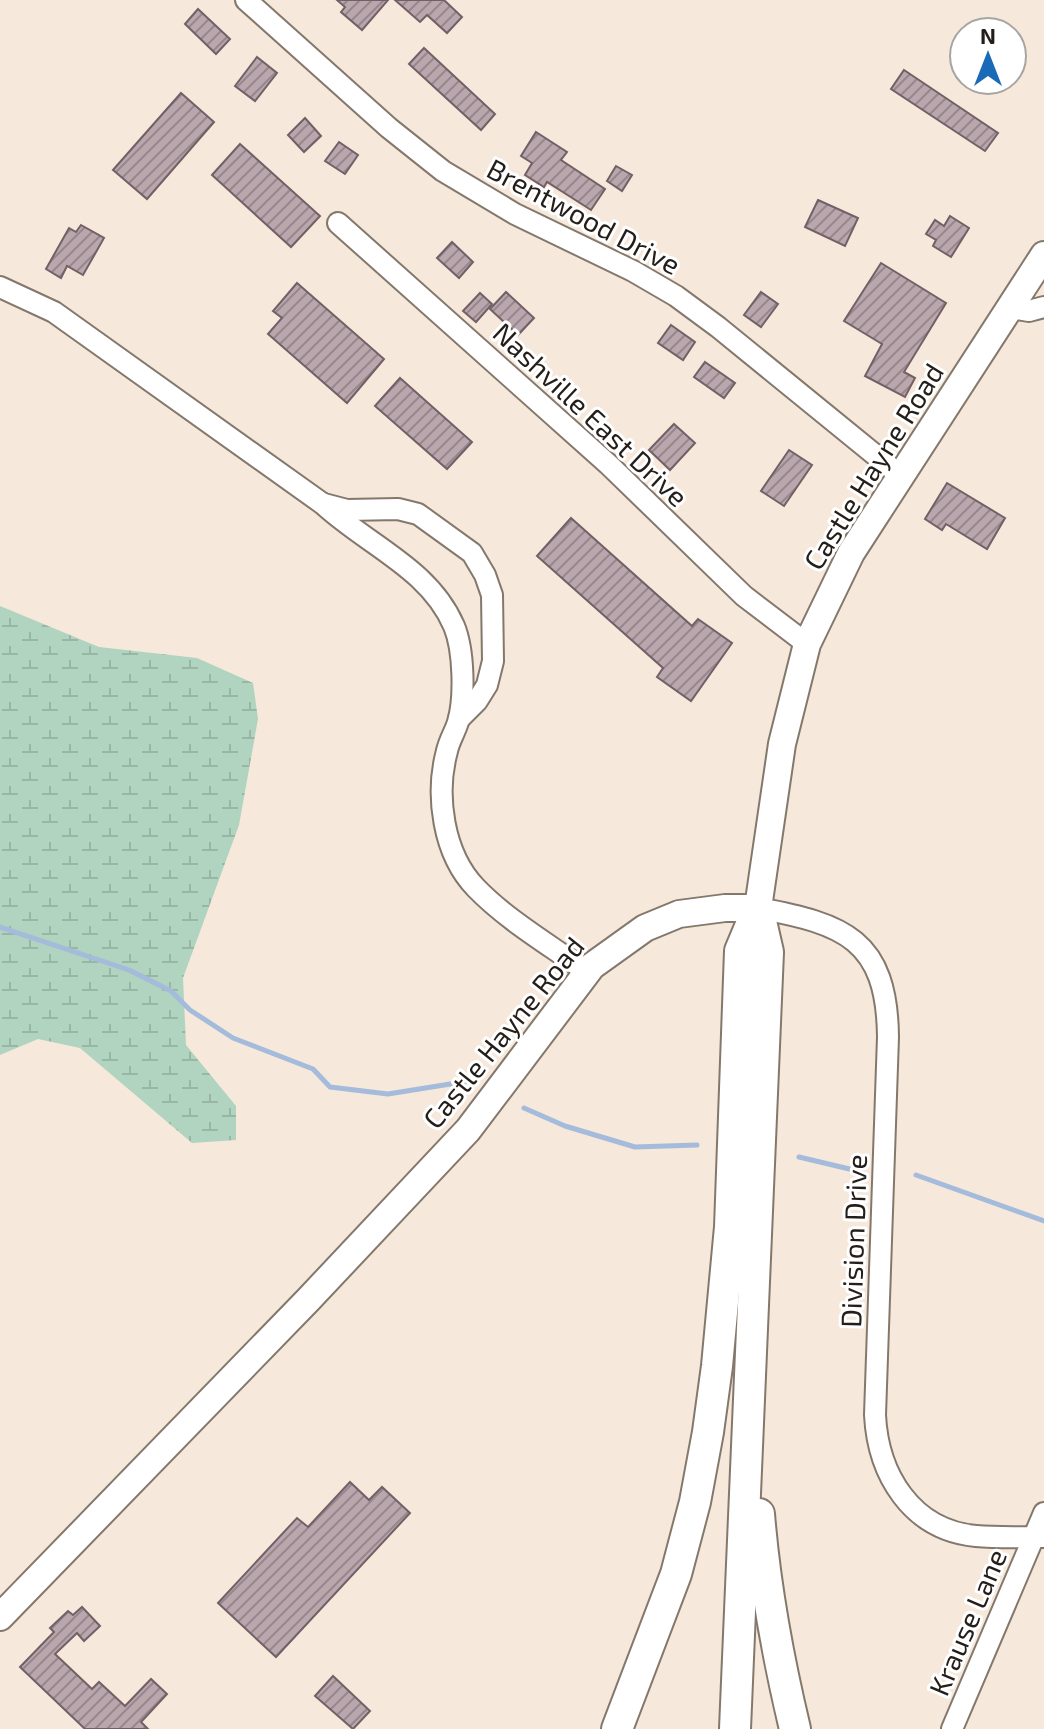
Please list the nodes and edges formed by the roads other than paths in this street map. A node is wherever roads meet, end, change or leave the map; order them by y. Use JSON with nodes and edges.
{"nodes":[{"id":1,"x":246,"y":0,"type":"edge"},
{"id":2,"x":338,"y":223,"type":"dead end"},
{"id":3,"x":1044,"y":255,"type":"edge"},
{"id":4,"x":0,"y":287,"type":"edge"},
{"id":5,"x":1044,"y":307,"type":"edge"},
{"id":6,"x":1010,"y":308,"type":"junction"},
{"id":7,"x":901,"y":476,"type":"junction"},
{"id":8,"x":323,"y":504,"type":"junction"},
{"id":9,"x":807,"y":644,"type":"junction"},
{"id":10,"x":459,"y":719,"type":"junction"},
{"id":11,"x":758,"y":908,"type":"junction"},
{"id":12,"x":587,"y":972,"type":"junction"},
{"id":13,"x":730,"y":1227,"type":"junction"},
{"id":14,"x":754,"y":1318,"type":"junction"},
{"id":15,"x":1044,"y":1513,"type":"edge"},
{"id":16,"x":1039,"y":1537,"type":"edge"},
{"id":17,"x":0,"y":1617,"type":"edge"},
{"id":18,"x":617,"y":1729,"type":"edge"},
{"id":19,"x":716,"y":1729,"type":"edge"},
{"id":20,"x":735,"y":1729,"type":"edge"},
{"id":21,"x":795,"y":1729,"type":"edge"},
{"id":22,"x":952,"y":1729,"type":"edge"}],
"edges":[{"from":1,"to":7,"type":"street","name":"Brentwood Drive"},
{"from":2,"to":9,"type":"street","name":"Nashville East Drive"},
{"from":3,"to":6,"type":"main road","name":"Castle Hayne Road"},
{"from":4,"to":8,"type":"street"},
{"from":5,"to":6,"type":"street"},
{"from":6,"to":7,"type":"main road","name":"Castle Hayne Road"},
{"from":7,"to":9,"type":"main road","name":"Castle Hayne Road"},
{"from":8,"to":10,"type":"street"},
{"from":8,"to":10,"type":"street"},
{"from":9,"to":11,"type":"main road","name":"Castle Hayne Road"},
{"from":10,"to":12,"type":"street"},
{"from":11,"to":12,"type":"main road","name":"Castle Hayne Road"},
{"from":11,"to":13,"type":"highway"},
{"from":11,"to":14,"type":"highway"},
{"from":11,"to":16,"type":"street","name":"Division Drive"},
{"from":12,"to":17,"type":"main road","name":"Castle Hayne Road"},
{"from":13,"to":18,"type":"highway"},
{"from":13,"to":19,"type":"highway"},
{"from":14,"to":20,"type":"highway"},
{"from":14,"to":21,"type":"highway"},
{"from":15,"to":16,"type":"street","name":"Krause Lane"},
{"from":16,"to":22,"type":"street","name":"Krause Lane"}]}
